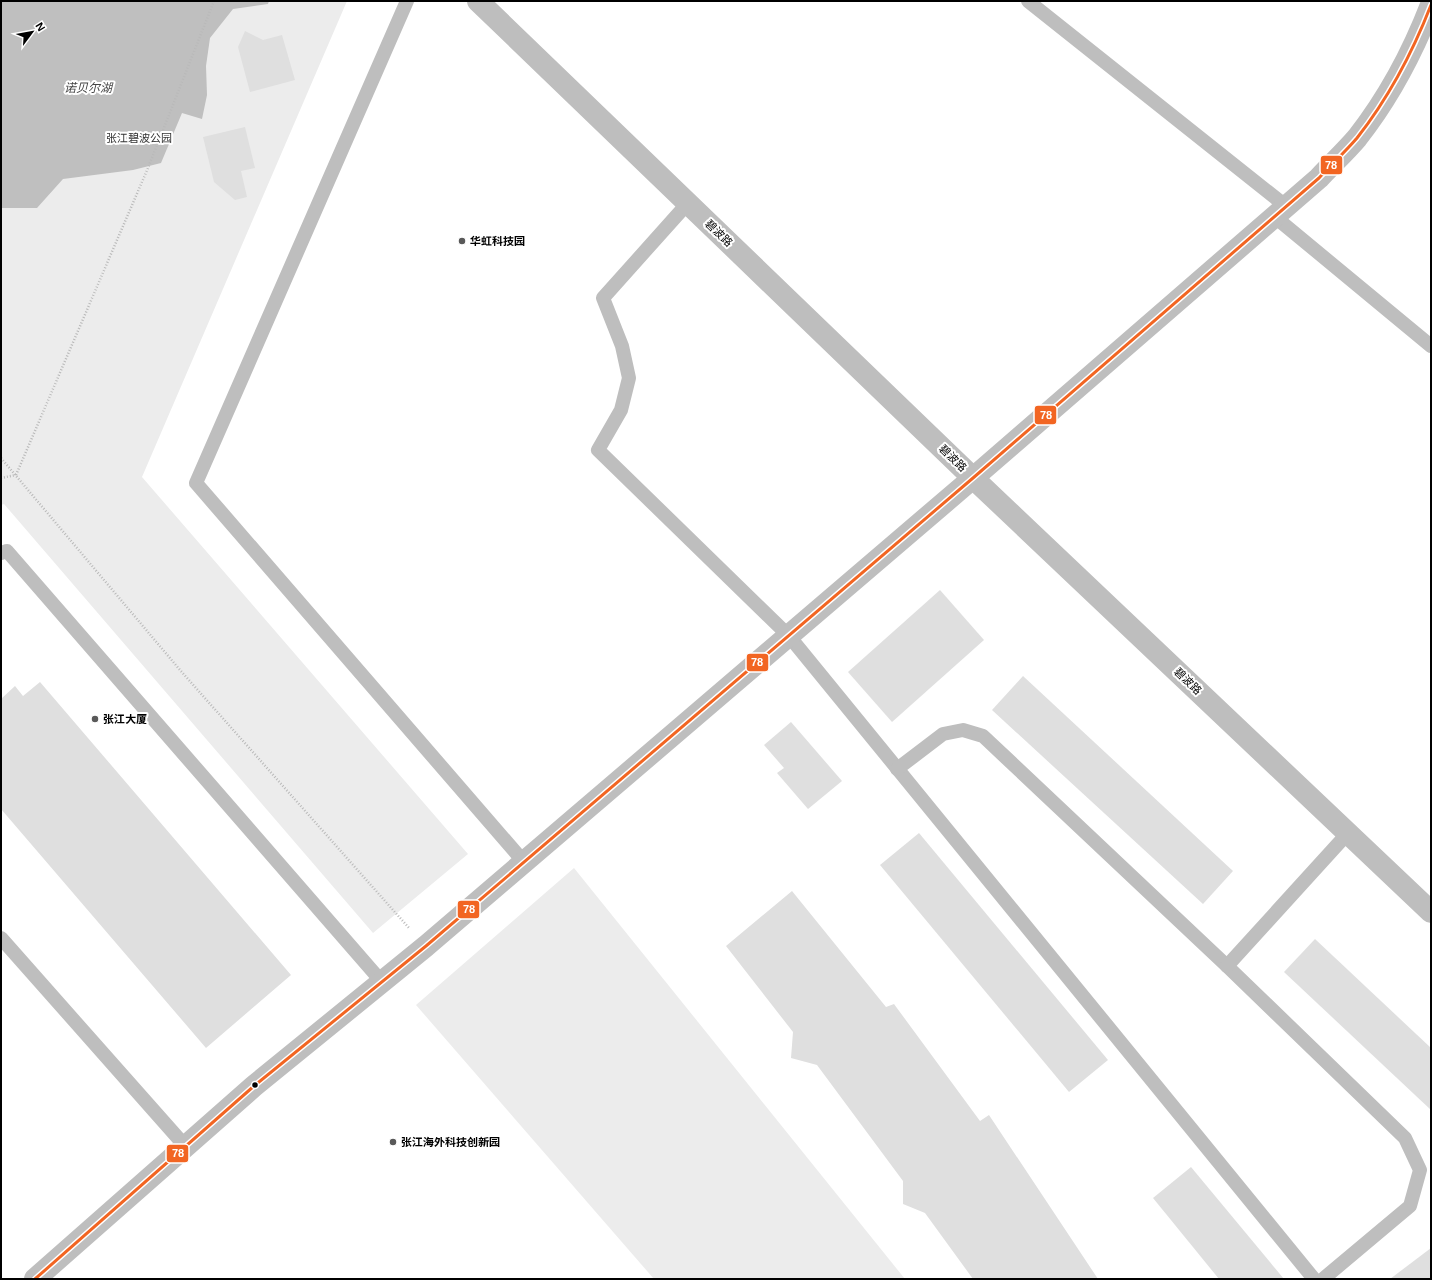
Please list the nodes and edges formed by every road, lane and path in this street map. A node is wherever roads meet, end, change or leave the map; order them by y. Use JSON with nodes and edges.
{"nodes":[{"id":1,"x":214,"y":1,"type":"edge"},
{"id":2,"x":407,"y":1,"type":"edge"},
{"id":3,"x":478,"y":1,"type":"edge"},
{"id":4,"x":1028,"y":1,"type":"edge"},
{"id":5,"x":1431,"y":5,"type":"edge"},
{"id":6,"x":688,"y":203,"type":"junction"},
{"id":7,"x":1281,"y":212,"type":"junction"},
{"id":8,"x":1431,"y":346,"type":"edge"},
{"id":9,"x":1,"y":458,"type":"edge"},
{"id":10,"x":16,"y":475,"type":"junction"},
{"id":11,"x":1,"y":478,"type":"edge"},
{"id":12,"x":974,"y":478,"type":"junction"},
{"id":13,"x":1,"y":553,"type":"edge"},
{"id":14,"x":789,"y":636,"type":"junction"},
{"id":15,"x":897,"y":769,"type":"junction"},
{"id":16,"x":1348,"y":833,"type":"junction"},
{"id":17,"x":524,"y":862,"type":"junction"},
{"id":18,"x":1431,"y":912,"type":"edge"},
{"id":19,"x":1,"y":938,"type":"edge"},
{"id":20,"x":426,"y":946,"type":"junction"},
{"id":21,"x":1227,"y":966,"type":"junction"},
{"id":22,"x":382,"y":982,"type":"junction"},
{"id":23,"x":186,"y":1147,"type":"junction"},
{"id":24,"x":35,"y":1279,"type":"edge"},
{"id":25,"x":1314,"y":1279,"type":"edge"},
{"id":26,"x":1323,"y":1279,"type":"edge"}],
"edges":[{"from":1,"to":10,"type":"path"},
{"from":2,"to":17,"type":"lane"},
{"from":3,"to":6,"type":"street","name":"碧波路"},
{"from":4,"to":7,"type":"lane"},
{"from":5,"to":7,"type":"street"},
{"from":6,"to":12,"type":"street","name":"碧波路"},
{"from":6,"to":14,"type":"lane"},
{"from":7,"to":8,"type":"lane"},
{"from":7,"to":12,"type":"street"},
{"from":9,"to":10,"type":"path"},
{"from":10,"to":11,"type":"path"},
{"from":10,"to":20,"type":"path"},
{"from":12,"to":14,"type":"street"},
{"from":12,"to":16,"type":"street","name":"碧波路"},
{"from":13,"to":22,"type":"lane"},
{"from":14,"to":15,"type":"lane"},
{"from":14,"to":17,"type":"street"},
{"from":15,"to":21,"type":"lane"},
{"from":15,"to":25,"type":"lane"},
{"from":16,"to":18,"type":"street","name":"碧波路"},
{"from":16,"to":21,"type":"lane"},
{"from":17,"to":20,"type":"street"},
{"from":19,"to":23,"type":"lane"},
{"from":20,"to":22,"type":"street"},
{"from":21,"to":26,"type":"lane"},
{"from":22,"to":23,"type":"street"},
{"from":23,"to":24,"type":"street"}]}
